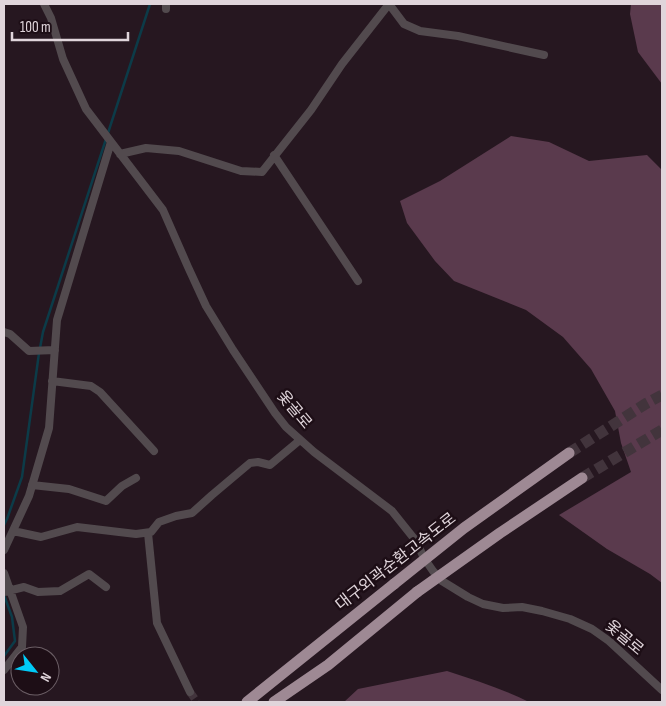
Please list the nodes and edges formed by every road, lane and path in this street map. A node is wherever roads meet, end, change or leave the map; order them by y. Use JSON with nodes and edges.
{"nodes":[{"id":1,"x":44,"y":4,"type":"edge"},
{"id":2,"x":544,"y":56,"type":"dead end"},
{"id":3,"x":112,"y":142,"type":"junction"},
{"id":4,"x":120,"y":154,"type":"junction"},
{"id":5,"x":274,"y":155,"type":"junction"},
{"id":6,"x":358,"y":281,"type":"dead end"},
{"id":7,"x":4,"y":332,"type":"edge"},
{"id":8,"x":55,"y":350,"type":"junction"},
{"id":9,"x":52,"y":381,"type":"junction"},
{"id":10,"x":300,"y":440,"type":"junction"},
{"id":11,"x":154,"y":451,"type":"dead end"},
{"id":12,"x":569,"y":453,"type":"tunnel mouth"},
{"id":13,"x":136,"y":478,"type":"dead end"},
{"id":14,"x":582,"y":478,"type":"tunnel mouth"},
{"id":15,"x":32,"y":485,"type":"junction"},
{"id":16,"x":12,"y":531,"type":"junction"},
{"id":17,"x":148,"y":532,"type":"junction"},
{"id":18,"x":4,"y":550,"type":"edge"},
{"id":19,"x":4,"y":573,"type":"edge"},
{"id":20,"x":106,"y":587,"type":"dead end"},
{"id":21,"x":7,"y":591,"type":"edge"},
{"id":22,"x":328,"y":665,"type":"junction"},
{"id":23,"x":4,"y":670,"type":"edge"},
{"id":24,"x":662,"y":690,"type":"edge"},
{"id":25,"x":190,"y":692,"type":"tunnel mouth"},
{"id":26,"x":247,"y":702,"type":"edge"},
{"id":27,"x":274,"y":702,"type":"edge"},
{"id":28,"x":287,"y":702,"type":"edge"}],
"edges":[{"from":1,"to":3,"type":"street","name":"옻골로"},
{"from":2,"to":5,"type":"street"},
{"from":3,"to":4,"type":"street","name":"옻골로"},
{"from":3,"to":8,"type":"street"},
{"from":4,"to":5,"type":"street"},
{"from":4,"to":10,"type":"street","name":"옻골로"},
{"from":5,"to":6,"type":"street"},
{"from":7,"to":8,"type":"street"},
{"from":8,"to":9,"type":"street"},
{"from":9,"to":11,"type":"street"},
{"from":9,"to":15,"type":"street"},
{"from":10,"to":17,"type":"street"},
{"from":10,"to":24,"type":"street","name":"옻골로"},
{"from":12,"to":26,"type":"highway","name":"대구외곽순환고속도로","bridge":true},
{"from":13,"to":15,"type":"street"},
{"from":14,"to":22,"type":"highway","bridge":true},
{"from":15,"to":16,"type":"street"},
{"from":16,"to":17,"type":"street"},
{"from":16,"to":18,"type":"street"},
{"from":17,"to":25,"type":"street"},
{"from":19,"to":21,"type":"street"},
{"from":20,"to":21,"type":"street"},
{"from":21,"to":23,"type":"street"},
{"from":22,"to":27,"type":"highway"},
{"from":22,"to":28,"type":"highway"}]}
